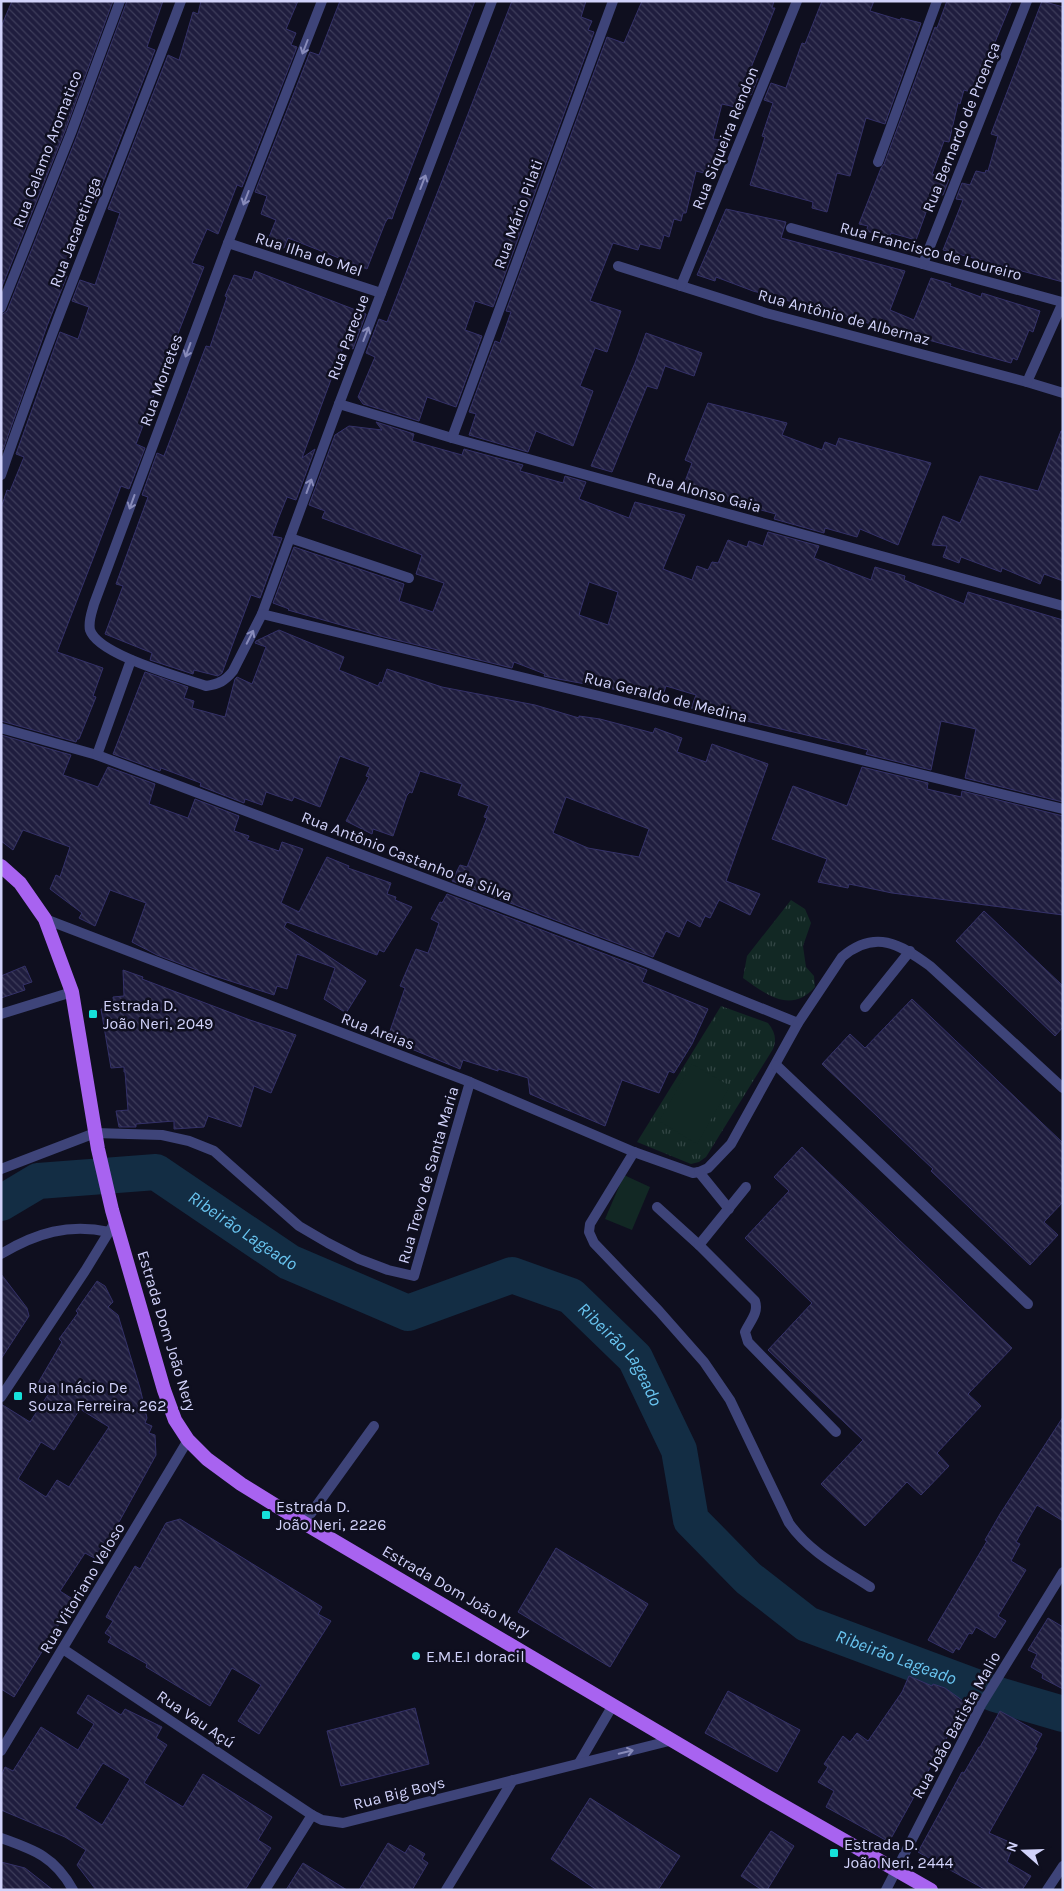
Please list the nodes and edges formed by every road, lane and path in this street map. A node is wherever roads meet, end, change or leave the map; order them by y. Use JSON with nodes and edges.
{"nodes":[{"id":1,"x":120,"y":1,"type":"edge"},
{"id":2,"x":181,"y":1,"type":"edge"},
{"id":3,"x":322,"y":1,"type":"edge"},
{"id":4,"x":492,"y":1,"type":"edge"},
{"id":5,"x":614,"y":1,"type":"edge"},
{"id":6,"x":797,"y":1,"type":"edge"},
{"id":7,"x":937,"y":1,"type":"edge"},
{"id":8,"x":1027,"y":1,"type":"edge"},
{"id":9,"x":878,"y":162,"type":"dead end"},
{"id":10,"x":791,"y":228,"type":"dead end"},
{"id":11,"x":228,"y":242,"type":"junction"},
{"id":12,"x":923,"y":264,"type":"junction"},
{"id":13,"x":618,"y":266,"type":"dead end"},
{"id":14,"x":681,"y":286,"type":"junction"},
{"id":15,"x":381,"y":293,"type":"junction"},
{"id":16,"x":1063,"y":302,"type":"edge"},
{"id":17,"x":1,"y":308,"type":"edge"},
{"id":18,"x":1027,"y":382,"type":"junction"},
{"id":19,"x":1063,"y":394,"type":"edge"},
{"id":20,"x":339,"y":404,"type":"junction"},
{"id":21,"x":452,"y":438,"type":"junction"},
{"id":22,"x":1,"y":475,"type":"edge"},
{"id":23,"x":290,"y":538,"type":"junction"},
{"id":24,"x":409,"y":578,"type":"dead end"},
{"id":25,"x":1063,"y":606,"type":"edge"},
{"id":26,"x":262,"y":614,"type":"junction"},
{"id":27,"x":131,"y":660,"type":"junction"},
{"id":28,"x":226,"y":679,"type":"joint"},
{"id":29,"x":1,"y":728,"type":"edge"},
{"id":30,"x":97,"y":755,"type":"junction"},
{"id":31,"x":1063,"y":809,"type":"edge"},
{"id":32,"x":1,"y":866,"type":"edge"},
{"id":33,"x":45,"y":920,"type":"junction"},
{"id":34,"x":910,"y":951,"type":"junction"},
{"id":35,"x":72,"y":992,"type":"junction"},
{"id":36,"x":865,"y":1007,"type":"dead end"},
{"id":37,"x":1,"y":1014,"type":"edge"},
{"id":38,"x":798,"y":1023,"type":"junction"},
{"id":39,"x":776,"y":1065,"type":"junction"},
{"id":40,"x":470,"y":1082,"type":"junction"},
{"id":41,"x":1063,"y":1088,"type":"edge"},
{"id":42,"x":96,"y":1133,"type":"junction"},
{"id":43,"x":634,"y":1152,"type":"junction"},
{"id":44,"x":1,"y":1169,"type":"edge"},
{"id":45,"x":699,"y":1172,"type":"junction"},
{"id":46,"x":746,"y":1187,"type":"dead end"},
{"id":47,"x":657,"y":1207,"type":"dead end"},
{"id":48,"x":729,"y":1209,"type":"junction"},
{"id":49,"x":112,"y":1221,"type":"junction"},
{"id":50,"x":699,"y":1245,"type":"junction"},
{"id":51,"x":1,"y":1254,"type":"edge"},
{"id":52,"x":1028,"y":1304,"type":"dead end"},
{"id":53,"x":1,"y":1397,"type":"edge"},
{"id":54,"x":374,"y":1426,"type":"dead end"},
{"id":55,"x":836,"y":1432,"type":"dead end"},
{"id":56,"x":188,"y":1440,"type":"junction"},
{"id":57,"x":304,"y":1523,"type":"junction"},
{"id":58,"x":1063,"y":1572,"type":"edge"},
{"id":59,"x":870,"y":1587,"type":"dead end"},
{"id":60,"x":63,"y":1649,"type":"junction"},
{"id":61,"x":613,"y":1705,"type":"junction"},
{"id":62,"x":673,"y":1740,"type":"junction"},
{"id":63,"x":1,"y":1751,"type":"edge"},
{"id":64,"x":579,"y":1763,"type":"junction"},
{"id":65,"x":513,"y":1780,"type":"junction"},
{"id":66,"x":312,"y":1815,"type":"junction"},
{"id":67,"x":1,"y":1838,"type":"edge"},
{"id":68,"x":1063,"y":1866,"type":"edge"},
{"id":69,"x":896,"y":1870,"type":"junction"},
{"id":70,"x":73,"y":1890,"type":"edge"},
{"id":71,"x":265,"y":1890,"type":"edge"},
{"id":72,"x":446,"y":1890,"type":"edge"},
{"id":73,"x":886,"y":1890,"type":"edge"},
{"id":74,"x":931,"y":1890,"type":"edge"},
{"id":75,"x":1047,"y":1890,"type":"edge"}],
"edges":[{"from":1,"to":17,"type":"street","name":"Rua Calamo Aromatico"},
{"from":2,"to":22,"type":"street","name":"Rua Jacaretinga"},
{"from":3,"to":11,"type":"street","name":"Rua Morretes","one_way":true},
{"from":15,"to":4,"type":"street","name":"Rua Parecue","one_way":true},
{"from":5,"to":21,"type":"street","name":"Rua Mário Pilati"},
{"from":6,"to":14,"type":"street","name":"Rua Siqueira Rendon"},
{"from":7,"to":9,"type":"street"},
{"from":8,"to":12,"type":"street","name":"Rua Bernardo de Proença"},
{"from":10,"to":12,"type":"street","name":"Rua Francisco de Loureiro"},
{"from":11,"to":15,"type":"street","name":"Rua Ilha do Mel"},
{"from":11,"to":27,"type":"street","name":"Rua Morretes","one_way":true},
{"from":12,"to":16,"type":"street","name":"Rua Francisco de Loureiro"},
{"from":13,"to":14,"type":"street","name":"Rua Antônio de Albernaz"},
{"from":14,"to":18,"type":"street","name":"Rua Antônio de Albernaz"},
{"from":20,"to":15,"type":"street","name":"Rua Parecue","one_way":true},
{"from":16,"to":18,"type":"street"},
{"from":18,"to":19,"type":"street","name":"Rua Antônio de Albernaz"},
{"from":20,"to":21,"type":"street","name":"Rua Alonso Gaia"},
{"from":23,"to":20,"type":"street","name":"Rua Parecue","one_way":true},
{"from":21,"to":25,"type":"street","name":"Rua Alonso Gaia"},
{"from":23,"to":24,"type":"street"},
{"from":23,"to":26,"type":"street","name":"Rua Parecue"},
{"from":28,"to":26,"type":"street","name":"Rua Parecue","one_way":true},
{"from":26,"to":31,"type":"street","name":"Rua Geraldo de Medina"},
{"from":27,"to":28,"type":"street","name":"Rua Morretes"},
{"from":27,"to":30,"type":"street"},
{"from":29,"to":30,"type":"street","name":"Rua Antônio Castanho da Silva"},
{"from":30,"to":38,"type":"street","name":"Rua Antônio Castanho da Silva"},
{"from":32,"to":33,"type":"main road","name":"Estrada Dom João Nery"},
{"from":33,"to":35,"type":"main road","name":"Estrada Dom João Nery"},
{"from":33,"to":40,"type":"street","name":"Rua Areias"},
{"from":34,"to":36,"type":"street"},
{"from":34,"to":38,"type":"street"},
{"from":34,"to":41,"type":"street"},
{"from":35,"to":37,"type":"street"},
{"from":35,"to":42,"type":"main road","name":"Estrada Dom João Nery"},
{"from":38,"to":39,"type":"street"},
{"from":39,"to":45,"type":"street"},
{"from":39,"to":52,"type":"street"},
{"from":40,"to":42,"type":"street","name":"Rua Trevo de Santa Maria"},
{"from":40,"to":43,"type":"street","name":"Rua Areias"},
{"from":42,"to":44,"type":"street"},
{"from":42,"to":49,"type":"main road","name":"Estrada Dom João Nery"},
{"from":43,"to":45,"type":"street","name":"Rua Areias"},
{"from":43,"to":59,"type":"street"},
{"from":45,"to":48,"type":"street"},
{"from":46,"to":48,"type":"street"},
{"from":47,"to":50,"type":"street"},
{"from":48,"to":50,"type":"street"},
{"from":49,"to":51,"type":"street"},
{"from":49,"to":53,"type":"street"},
{"from":49,"to":56,"type":"main road","name":"Estrada Dom João Nery"},
{"from":50,"to":55,"type":"street"},
{"from":54,"to":57,"type":"street"},
{"from":56,"to":57,"type":"main road","name":"Estrada Dom João Nery"},
{"from":56,"to":60,"type":"street","name":"Rua Vitoriano Veloso"},
{"from":57,"to":61,"type":"main road","name":"Estrada Dom João Nery"},
{"from":58,"to":69,"type":"street","name":"Rua João Batista Malio"},
{"from":60,"to":63,"type":"street","name":"Rua Vitoriano Veloso"},
{"from":60,"to":66,"type":"street","name":"Rua Vau Açú"},
{"from":61,"to":62,"type":"main road","name":"Estrada Dom João Nery"},
{"from":61,"to":64,"type":"street"},
{"from":64,"to":62,"type":"street","name":"Rua Big Boys","one_way":true},
{"from":62,"to":69,"type":"main road","name":"Estrada Dom João Nery"},
{"from":64,"to":65,"type":"street","name":"Rua Big Boys"},
{"from":65,"to":66,"type":"street","name":"Rua Big Boys"},
{"from":65,"to":72,"type":"street"},
{"from":66,"to":71,"type":"street"},
{"from":67,"to":70,"type":"street"},
{"from":68,"to":75,"type":"street"},
{"from":69,"to":73,"type":"street","name":"Rua João Batista Malio"},
{"from":69,"to":74,"type":"main road","name":"Estrada Dom João Nery"}]}
